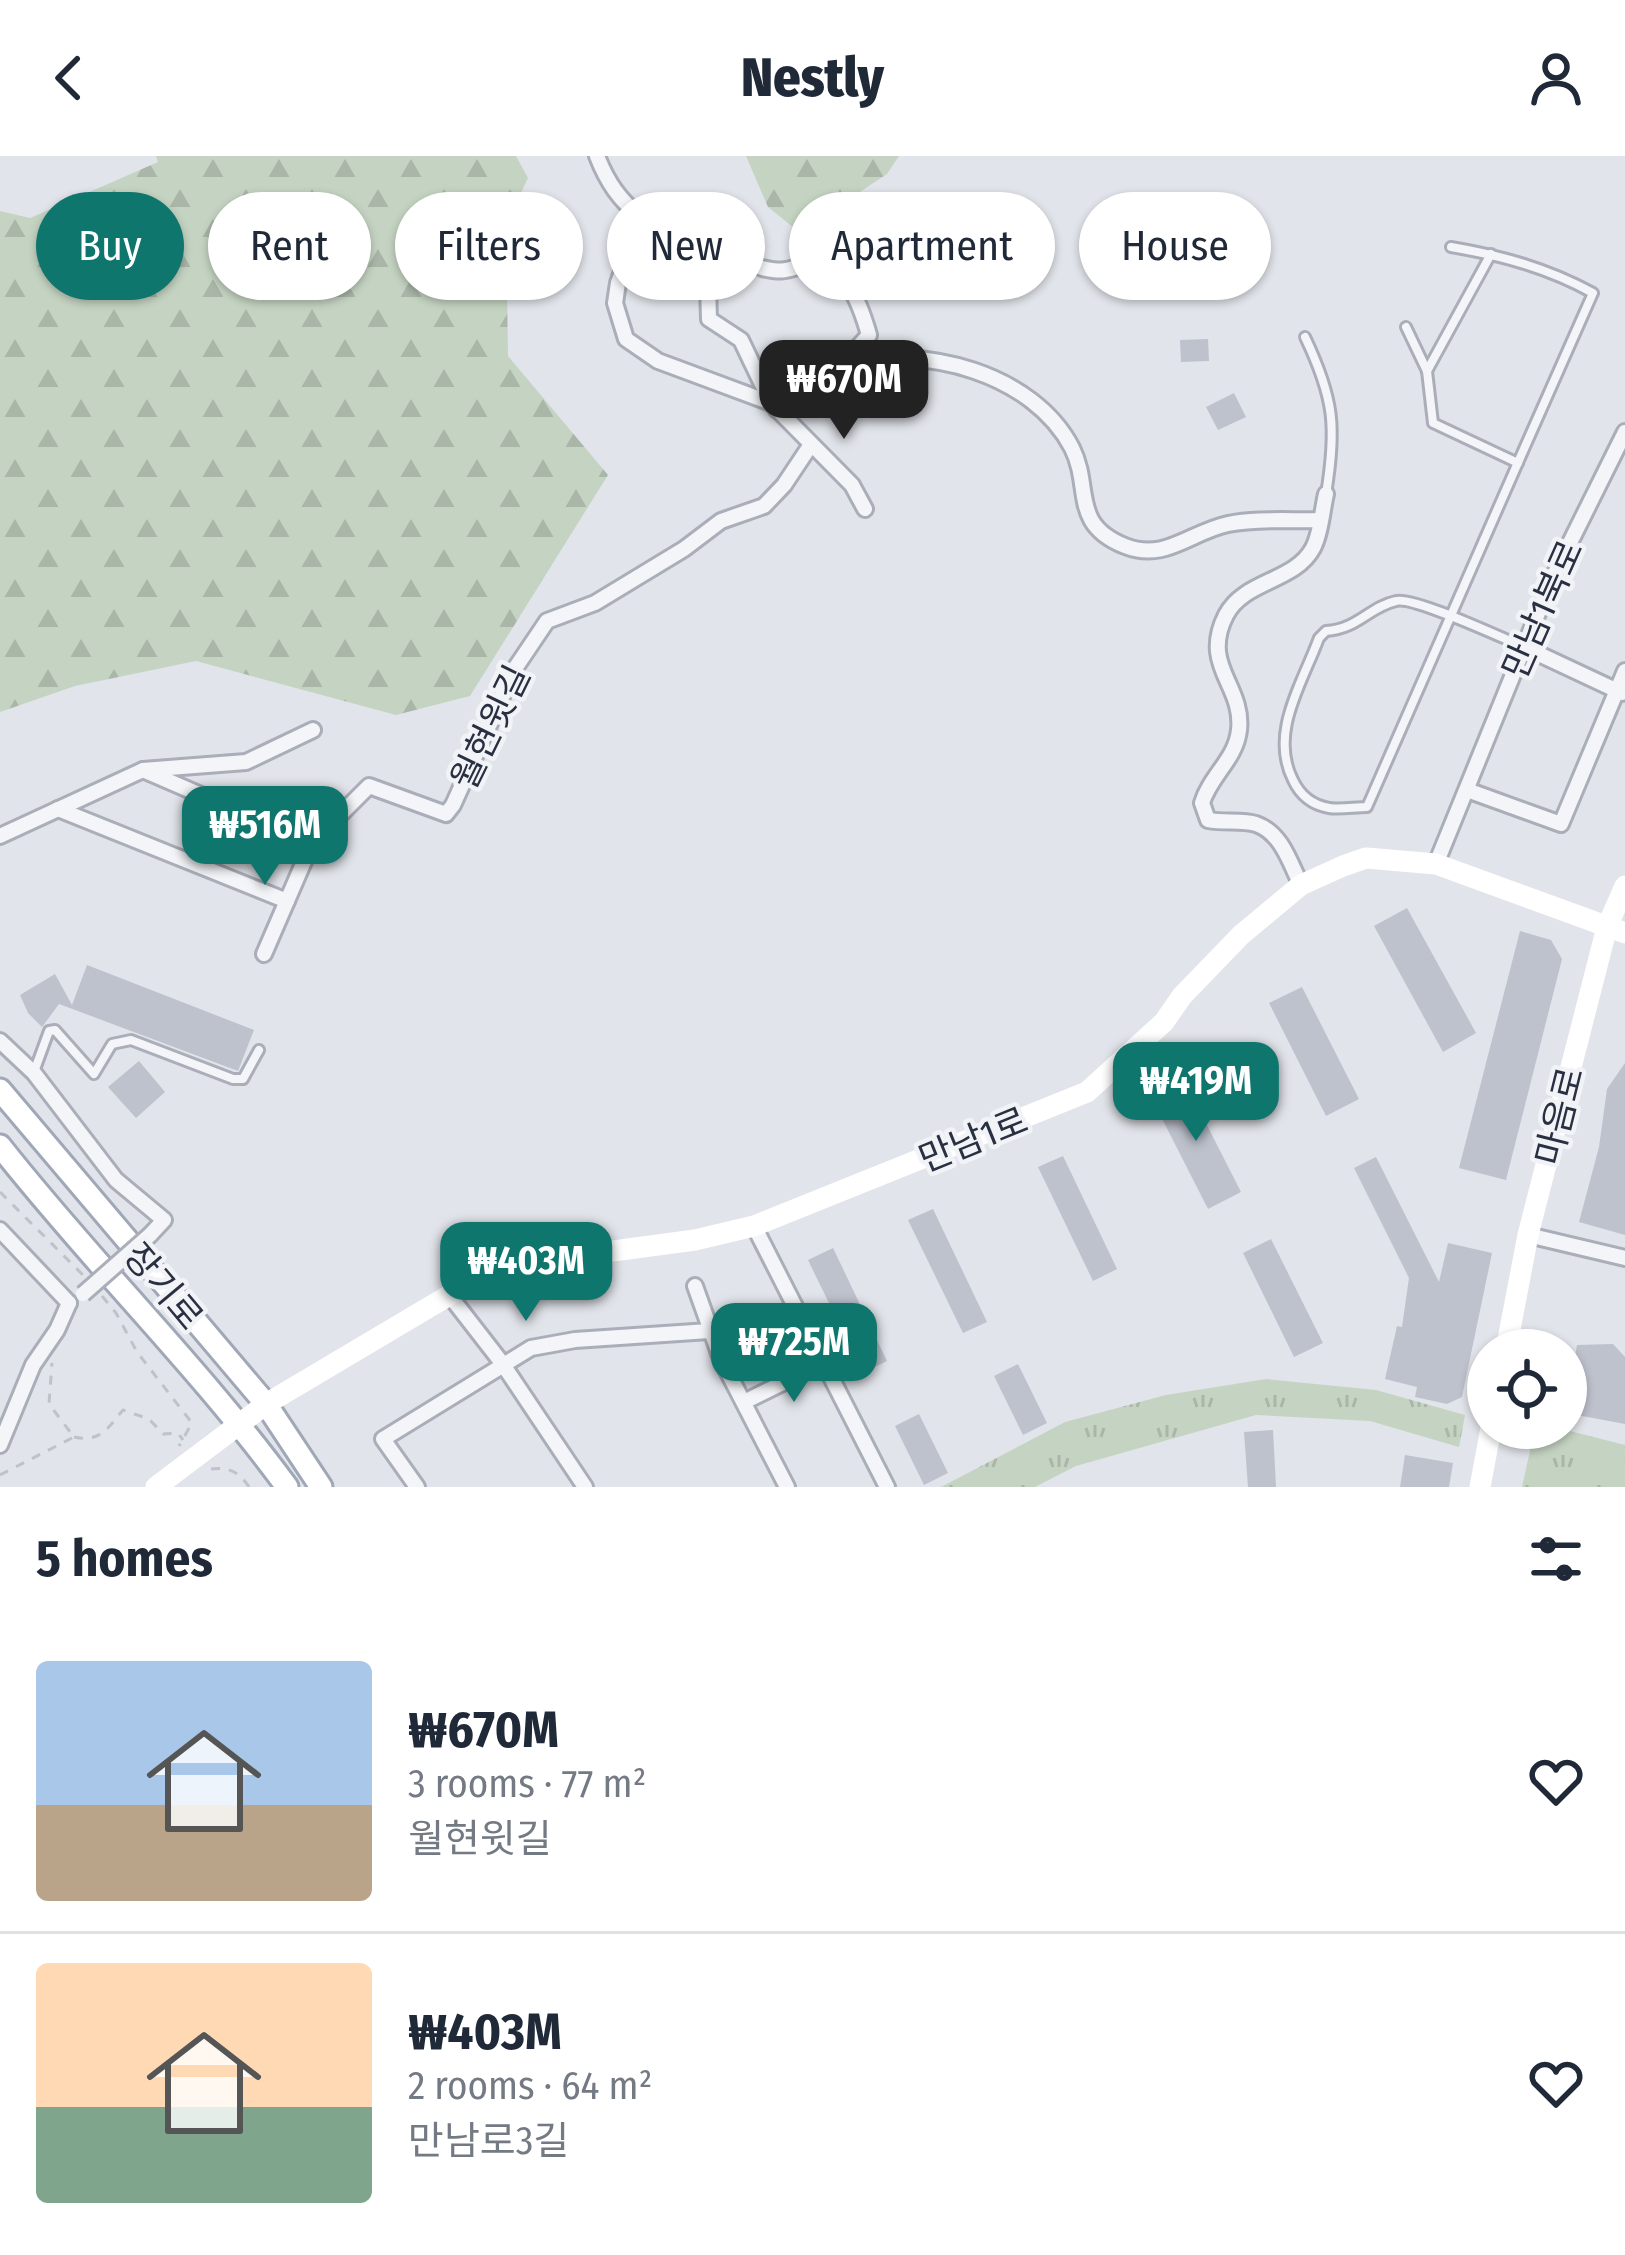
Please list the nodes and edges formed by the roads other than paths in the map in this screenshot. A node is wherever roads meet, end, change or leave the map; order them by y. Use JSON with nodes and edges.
{"nodes":[{"id":1,"x":597,"y":156,"type":"edge"},
{"id":2,"x":615,"y":192,"type":"edge"},
{"id":3,"x":1451,"y":247,"type":"dead end"},
{"id":4,"x":1491,"y":254,"type":"junction"},
{"id":5,"x":765,"y":269,"type":"edge"},
{"id":6,"x":616,"y":300,"type":"edge"},
{"id":7,"x":708,"y":300,"type":"edge"},
{"id":8,"x":1406,"y":327,"type":"dead end"},
{"id":9,"x":1305,"y":337,"type":"dead end"},
{"id":10,"x":841,"y":366,"type":"junction"},
{"id":11,"x":1427,"y":371,"type":"junction"},
{"id":12,"x":774,"y":406,"type":"junction"},
{"id":13,"x":1625,"y":432,"type":"edge"},
{"id":14,"x":810,"y":446,"type":"junction"},
{"id":15,"x":1518,"y":463,"type":"junction"},
{"id":16,"x":1326,"y":494,"type":"joint"},
{"id":17,"x":865,"y":508,"type":"dead end"},
{"id":18,"x":1320,"y":520,"type":"junction"},
{"id":19,"x":1450,"y":617,"type":"junction"},
{"id":20,"x":1524,"y":647,"type":"junction"},
{"id":21,"x":1625,"y":671,"type":"edge"},
{"id":22,"x":1621,"y":692,"type":"edge"},
{"id":23,"x":313,"y":730,"type":"dead end"},
{"id":24,"x":142,"y":770,"type":"junction"},
{"id":25,"x":1467,"y":790,"type":"junction"},
{"id":26,"x":58,"y":809,"type":"junction"},
{"id":27,"x":0,"y":836,"type":"edge"},
{"id":28,"x":312,"y":843,"type":"junction"},
{"id":29,"x":1436,"y":864,"type":"junction"},
{"id":30,"x":1300,"y":886,"type":"junction"},
{"id":31,"x":1625,"y":886,"type":"edge"},
{"id":32,"x":287,"y":902,"type":"junction"},
{"id":33,"x":1616,"y":930,"type":"edge"},
{"id":34,"x":264,"y":954,"type":"dead end"},
{"id":35,"x":0,"y":1041,"type":"edge"},
{"id":36,"x":259,"y":1050,"type":"dead end"},
{"id":37,"x":34,"y":1073,"type":"junction"},
{"id":38,"x":0,"y":1090,"type":"edge"},
{"id":39,"x":0,"y":1146,"type":"edge"},
{"id":40,"x":0,"y":1167,"type":"edge"},
{"id":41,"x":46,"y":1204,"type":"junction"},
{"id":42,"x":754,"y":1226,"type":"junction"},
{"id":43,"x":0,"y":1230,"type":"edge"},
{"id":44,"x":1528,"y":1235,"type":"junction"},
{"id":45,"x":1625,"y":1258,"type":"edge"},
{"id":46,"x":695,"y":1286,"type":"dead end"},
{"id":47,"x":450,"y":1296,"type":"junction"},
{"id":48,"x":69,"y":1303,"type":"junction"},
{"id":49,"x":1510,"y":1329,"type":"edge"},
{"id":50,"x":710,"y":1331,"type":"junction"},
{"id":51,"x":502,"y":1363,"type":"junction"},
{"id":52,"x":823,"y":1363,"type":"junction"},
{"id":53,"x":744,"y":1402,"type":"junction"},
{"id":54,"x":266,"y":1404,"type":"junction"},
{"id":55,"x":239,"y":1422,"type":"junction"},
{"id":56,"x":0,"y":1445,"type":"edge"},
{"id":57,"x":1487,"y":1449,"type":"edge"},
{"id":58,"x":157,"y":1487,"type":"edge"},
{"id":59,"x":286,"y":1487,"type":"edge"},
{"id":60,"x":320,"y":1487,"type":"edge"},
{"id":61,"x":417,"y":1487,"type":"edge"},
{"id":62,"x":584,"y":1487,"type":"edge"},
{"id":63,"x":787,"y":1487,"type":"edge"},
{"id":64,"x":887,"y":1487,"type":"edge"},
{"id":65,"x":1480,"y":1487,"type":"edge"}],
"edges":[{"from":1,"to":2,"type":"street"},
{"from":3,"to":4,"type":"lane"},
{"from":4,"to":11,"type":"lane"},
{"from":4,"to":15,"type":"lane"},
{"from":5,"to":10,"type":"street"},
{"from":6,"to":12,"type":"street"},
{"from":7,"to":12,"type":"street"},
{"from":8,"to":11,"type":"lane"},
{"from":9,"to":16,"type":"lane"},
{"from":10,"to":12,"type":"street"},
{"from":10,"to":18,"type":"street"},
{"from":11,"to":15,"type":"lane"},
{"from":12,"to":14,"type":"street"},
{"from":13,"to":20,"type":"street","name":"만남1북로"},
{"from":14,"to":17,"type":"street"},
{"from":14,"to":28,"type":"street","name":"월현윗길"},
{"from":15,"to":19,"type":"lane"},
{"from":16,"to":18,"type":"street"},
{"from":18,"to":30,"type":"street"},
{"from":19,"to":19,"type":"lane"},
{"from":19,"to":20,"type":"lane"},
{"from":20,"to":22,"type":"street"},
{"from":20,"to":25,"type":"street","name":"만남1북로"},
{"from":21,"to":22,"type":"street"},
{"from":22,"to":25,"type":"street"},
{"from":23,"to":24,"type":"street"},
{"from":24,"to":26,"type":"street"},
{"from":24,"to":28,"type":"street"},
{"from":25,"to":29,"type":"street","name":"만남1북로"},
{"from":26,"to":27,"type":"street"},
{"from":26,"to":32,"type":"street"},
{"from":28,"to":32,"type":"street"},
{"from":29,"to":30,"type":"street","name":"만남1로"},
{"from":29,"to":33,"type":"street","name":"만남1로"},
{"from":30,"to":42,"type":"street","name":"만남1로"},
{"from":31,"to":33,"type":"street","name":"마음로"},
{"from":32,"to":34,"type":"street"},
{"from":33,"to":44,"type":"street","name":"마음로"},
{"from":35,"to":37,"type":"street"},
{"from":36,"to":37,"type":"lane"},
{"from":37,"to":48,"type":"street","bridge":true},
{"from":38,"to":54,"type":"street","name":"장기로"},
{"from":39,"to":41,"type":"street","name":"장기로"},
{"from":40,"to":41,"type":"street"},
{"from":41,"to":55,"type":"street","name":"장기로"},
{"from":42,"to":47,"type":"street","name":"만남1로"},
{"from":42,"to":52,"type":"street"},
{"from":43,"to":48,"type":"street"},
{"from":44,"to":45,"type":"street"},
{"from":44,"to":49,"type":"street","name":"마음로"},
{"from":46,"to":50,"type":"street"},
{"from":47,"to":51,"type":"street"},
{"from":47,"to":54,"type":"street","name":"만남1로"},
{"from":48,"to":56,"type":"street"},
{"from":50,"to":51,"type":"street"},
{"from":50,"to":53,"type":"street"},
{"from":51,"to":61,"type":"street"},
{"from":51,"to":62,"type":"street"},
{"from":52,"to":53,"type":"street"},
{"from":52,"to":64,"type":"street"},
{"from":53,"to":63,"type":"street"},
{"from":54,"to":55,"type":"street","name":"만남1로"},
{"from":54,"to":60,"type":"street","name":"장기로"},
{"from":55,"to":58,"type":"street","name":"만남1로"},
{"from":55,"to":59,"type":"street","name":"장기로"},
{"from":57,"to":65,"type":"street"}]}
